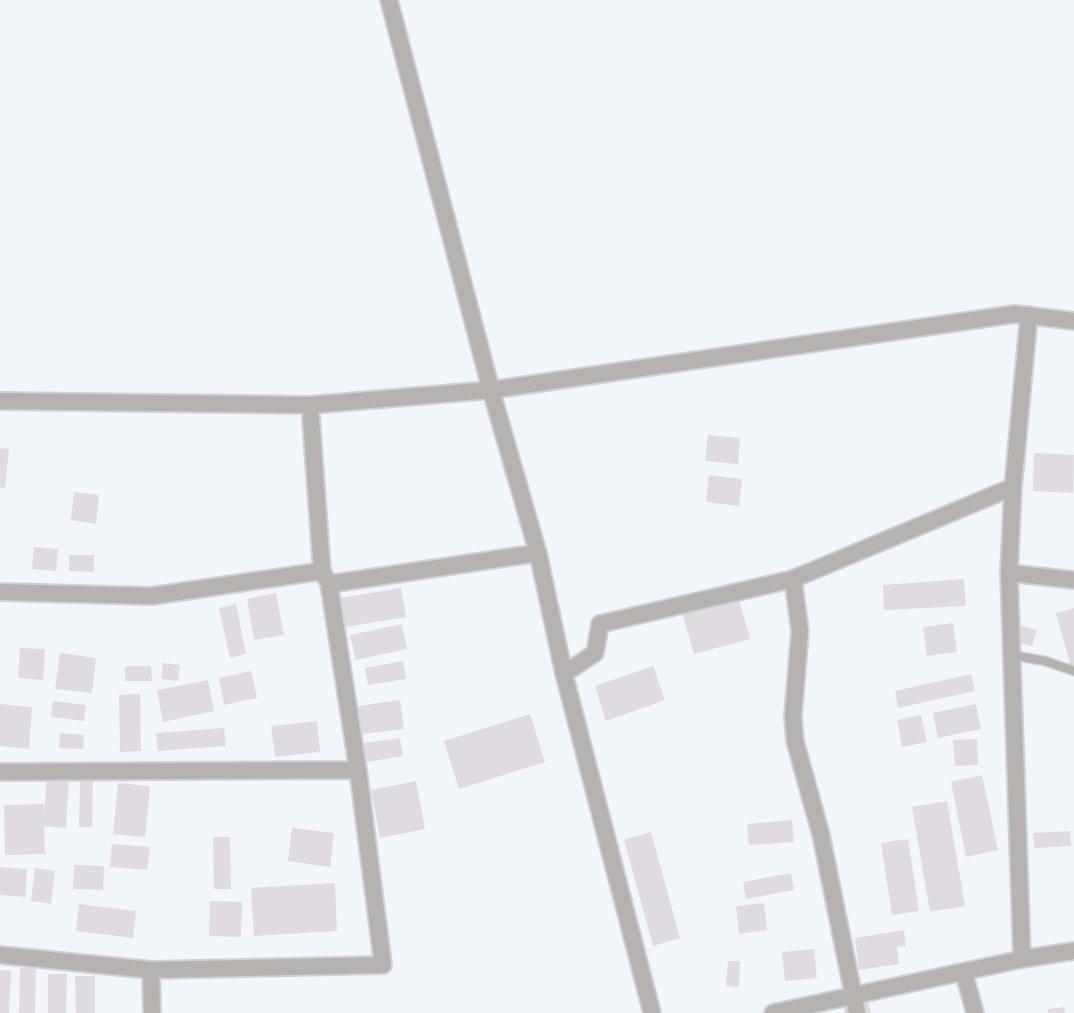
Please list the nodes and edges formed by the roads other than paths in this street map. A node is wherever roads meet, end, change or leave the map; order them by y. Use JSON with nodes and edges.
{"nodes":[{"id":1,"x":389,"y":0,"type":"edge"},
{"id":2,"x":1029,"y":315,"type":"junction"},
{"id":3,"x":1074,"y":321,"type":"edge"},
{"id":4,"x":491,"y":390,"type":"junction"},
{"id":5,"x":0,"y":401,"type":"edge"},
{"id":6,"x":310,"y":405,"type":"junction"},
{"id":7,"x":1013,"y":487,"type":"junction"},
{"id":8,"x":538,"y":553,"type":"junction"},
{"id":9,"x":1009,"y":573,"type":"junction"},
{"id":10,"x":326,"y":577,"type":"junction"},
{"id":11,"x":792,"y":579,"type":"junction"},
{"id":12,"x":1074,"y":580,"type":"edge"},
{"id":13,"x":0,"y":592,"type":"edge"},
{"id":14,"x":1011,"y":655,"type":"junction"},
{"id":15,"x":1074,"y":671,"type":"edge"},
{"id":16,"x":564,"y":674,"type":"junction"},
{"id":17,"x":358,"y":770,"type":"junction"},
{"id":18,"x":0,"y":772,"type":"edge"},
{"id":19,"x":1074,"y":951,"type":"edge"},
{"id":20,"x":0,"y":955,"type":"edge"},
{"id":21,"x":1022,"y":959,"type":"junction"},
{"id":22,"x":152,"y":970,"type":"junction"},
{"id":23,"x":964,"y":973,"type":"junction"},
{"id":24,"x":855,"y":996,"type":"junction"},
{"id":25,"x":152,"y":1013,"type":"edge"},
{"id":26,"x":652,"y":1013,"type":"edge"},
{"id":27,"x":772,"y":1013,"type":"edge"},
{"id":28,"x":857,"y":1013,"type":"edge"},
{"id":29,"x":975,"y":1013,"type":"edge"}],
"edges":[{"from":1,"to":4,"type":"street"},
{"from":2,"to":3,"type":"street"},
{"from":2,"to":4,"type":"street"},
{"from":2,"to":7,"type":"street"},
{"from":4,"to":6,"type":"street"},
{"from":4,"to":8,"type":"street"},
{"from":5,"to":6,"type":"street"},
{"from":6,"to":10,"type":"street"},
{"from":7,"to":9,"type":"street"},
{"from":7,"to":11,"type":"street"},
{"from":8,"to":10,"type":"street"},
{"from":8,"to":16,"type":"street"},
{"from":9,"to":12,"type":"street"},
{"from":9,"to":14,"type":"street"},
{"from":10,"to":13,"type":"street"},
{"from":10,"to":17,"type":"street"},
{"from":11,"to":16,"type":"street"},
{"from":11,"to":24,"type":"street"},
{"from":14,"to":15,"type":"lane"},
{"from":14,"to":21,"type":"street"},
{"from":16,"to":26,"type":"street"},
{"from":17,"to":18,"type":"street"},
{"from":17,"to":22,"type":"street"},
{"from":19,"to":21,"type":"street"},
{"from":20,"to":22,"type":"street"},
{"from":21,"to":23,"type":"street"},
{"from":22,"to":25,"type":"street"},
{"from":23,"to":24,"type":"street"},
{"from":23,"to":29,"type":"street"},
{"from":24,"to":27,"type":"street"},
{"from":24,"to":28,"type":"street"}]}
